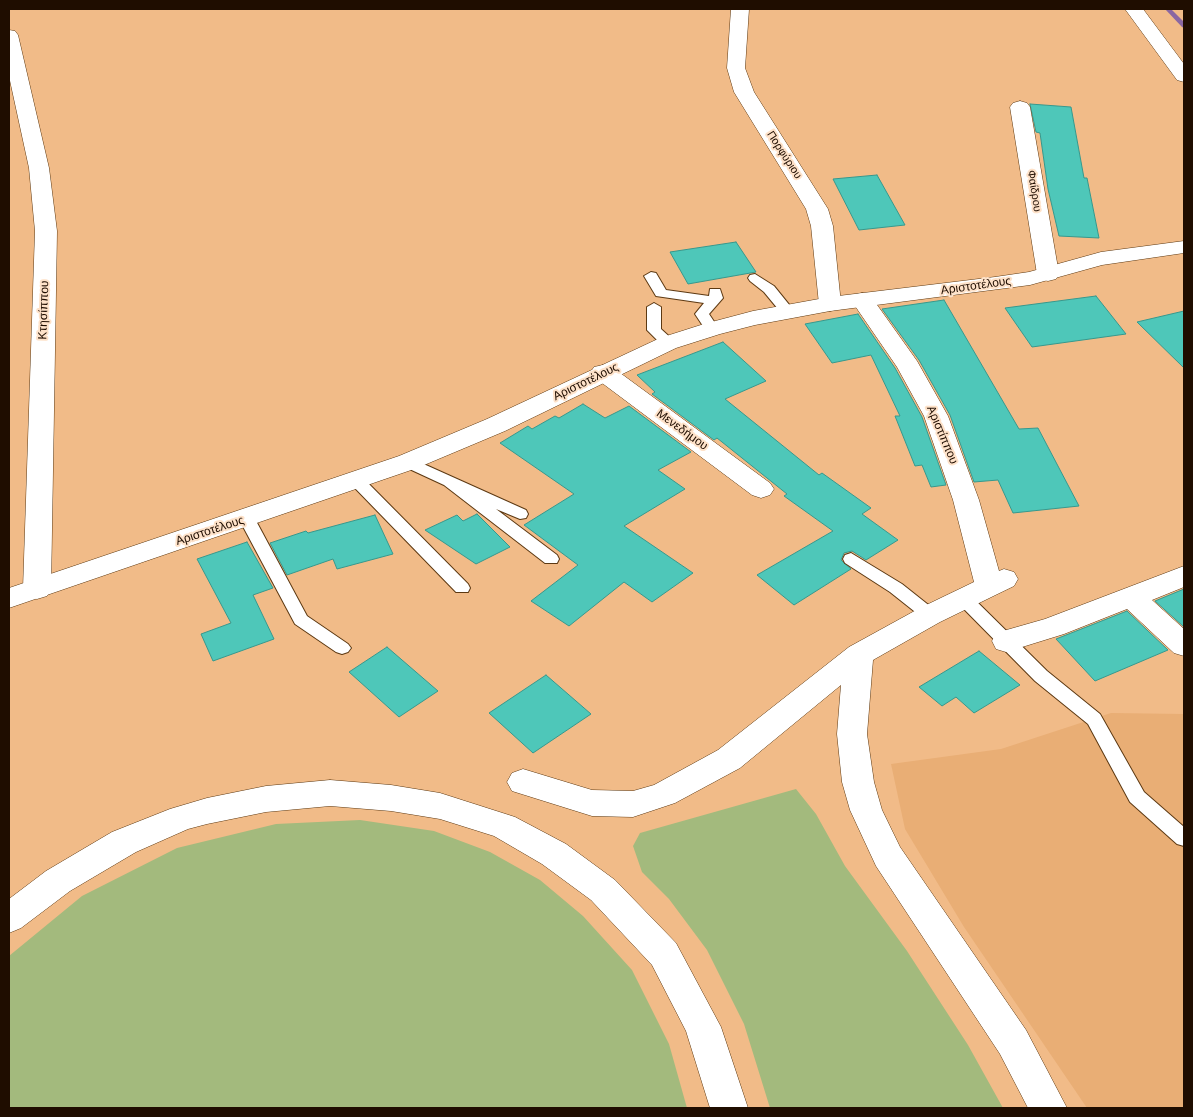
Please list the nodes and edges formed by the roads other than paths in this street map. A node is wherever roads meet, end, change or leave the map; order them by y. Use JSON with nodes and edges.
{"nodes":[{"id":1,"x":740,"y":9,"type":"edge"},
{"id":2,"x":1134,"y":9,"type":"edge"},
{"id":3,"x":9,"y":36,"type":"edge"},
{"id":4,"x":1184,"y":76,"type":"edge"},
{"id":5,"x":1020,"y":107,"type":"dead end"},
{"id":6,"x":1184,"y":247,"type":"edge"},
{"id":7,"x":1048,"y":274,"type":"junction"},
{"id":8,"x":651,"y":276,"type":"dead end"},
{"id":9,"x":755,"y":278,"type":"dead end"},
{"id":10,"x":862,"y":300,"type":"junction"},
{"id":11,"x":830,"y":304,"type":"junction"},
{"id":12,"x":654,"y":307,"type":"dead end"},
{"id":13,"x":788,"y":312,"type":"junction"},
{"id":14,"x":712,"y":329,"type":"junction"},
{"id":15,"x":668,"y":343,"type":"junction"},
{"id":16,"x":603,"y":372,"type":"junction"},
{"id":17,"x":408,"y":462,"type":"junction"},
{"id":18,"x":356,"y":480,"type":"junction"},
{"id":19,"x":450,"y":482,"type":"junction"},
{"id":20,"x":761,"y":489,"type":"dead end"},
{"id":21,"x":520,"y":514,"type":"dead end"},
{"id":22,"x":247,"y":519,"type":"junction"},
{"id":23,"x":551,"y":559,"type":"dead end"},
{"id":24,"x":851,"y":559,"type":"dead end"},
{"id":25,"x":1184,"y":576,"type":"edge"},
{"id":26,"x":462,"y":588,"type":"dead end"},
{"id":27,"x":985,"y":588,"type":"junction"},
{"id":28,"x":37,"y":589,"type":"junction"},
{"id":29,"x":1131,"y":597,"type":"junction"},
{"id":30,"x":9,"y":598,"type":"edge"},
{"id":31,"x":930,"y":614,"type":"junction"},
{"id":32,"x":1006,"y":641,"type":"junction"},
{"id":33,"x":1184,"y":645,"type":"edge"},
{"id":34,"x":342,"y":648,"type":"dead end"},
{"id":35,"x":859,"y":655,"type":"junction"},
{"id":36,"x":523,"y":782,"type":"dead end"},
{"id":37,"x":1184,"y":838,"type":"edge"},
{"id":38,"x":9,"y":918,"type":"edge"},
{"id":39,"x":729,"y":1108,"type":"edge"},
{"id":40,"x":1048,"y":1108,"type":"edge"}],
"edges":[{"from":1,"to":11,"type":"main road","name":"Πορφύριου"},
{"from":2,"to":4,"type":"main road"},
{"from":3,"to":28,"type":"main road","name":"Κτησίππου"},
{"from":5,"to":7,"type":"main road","name":"Φαίδρου"},
{"from":6,"to":7,"type":"main road","name":"Αριστοτέλους"},
{"from":7,"to":10,"type":"main road","name":"Αριστοτέλους"},
{"from":8,"to":14,"type":"lane"},
{"from":9,"to":13,"type":"lane"},
{"from":10,"to":11,"type":"main road","name":"Αριστοτέλους"},
{"from":10,"to":27,"type":"main road","name":"Αριστίππου"},
{"from":11,"to":13,"type":"main road","name":"Αριστοτέλους"},
{"from":12,"to":15,"type":"lane"},
{"from":13,"to":14,"type":"main road","name":"Αριστοτέλους"},
{"from":14,"to":15,"type":"main road","name":"Αριστοτέλους"},
{"from":15,"to":16,"type":"main road","name":"Αριστοτέλους"},
{"from":16,"to":17,"type":"main road","name":"Αριστοτέλους"},
{"from":16,"to":20,"type":"main road","name":"Μενεδήμου"},
{"from":17,"to":18,"type":"main road","name":"Αριστοτέλους"},
{"from":17,"to":19,"type":"lane"},
{"from":18,"to":22,"type":"main road","name":"Αριστοτέλους"},
{"from":18,"to":26,"type":"lane"},
{"from":19,"to":21,"type":"lane"},
{"from":19,"to":23,"type":"lane"},
{"from":22,"to":28,"type":"main road","name":"Αριστοτέλους"},
{"from":22,"to":34,"type":"lane"},
{"from":24,"to":31,"type":"lane"},
{"from":25,"to":29,"type":"main road"},
{"from":27,"to":31,"type":"main road"},
{"from":27,"to":32,"type":"lane"},
{"from":28,"to":30,"type":"main road","name":"Αριστοτέλους"},
{"from":29,"to":32,"type":"main road"},
{"from":29,"to":33,"type":"main road"},
{"from":31,"to":35,"type":"main road"},
{"from":32,"to":37,"type":"lane"},
{"from":35,"to":36,"type":"main road"},
{"from":35,"to":40,"type":"main road"},
{"from":38,"to":39,"type":"main road"}]}
